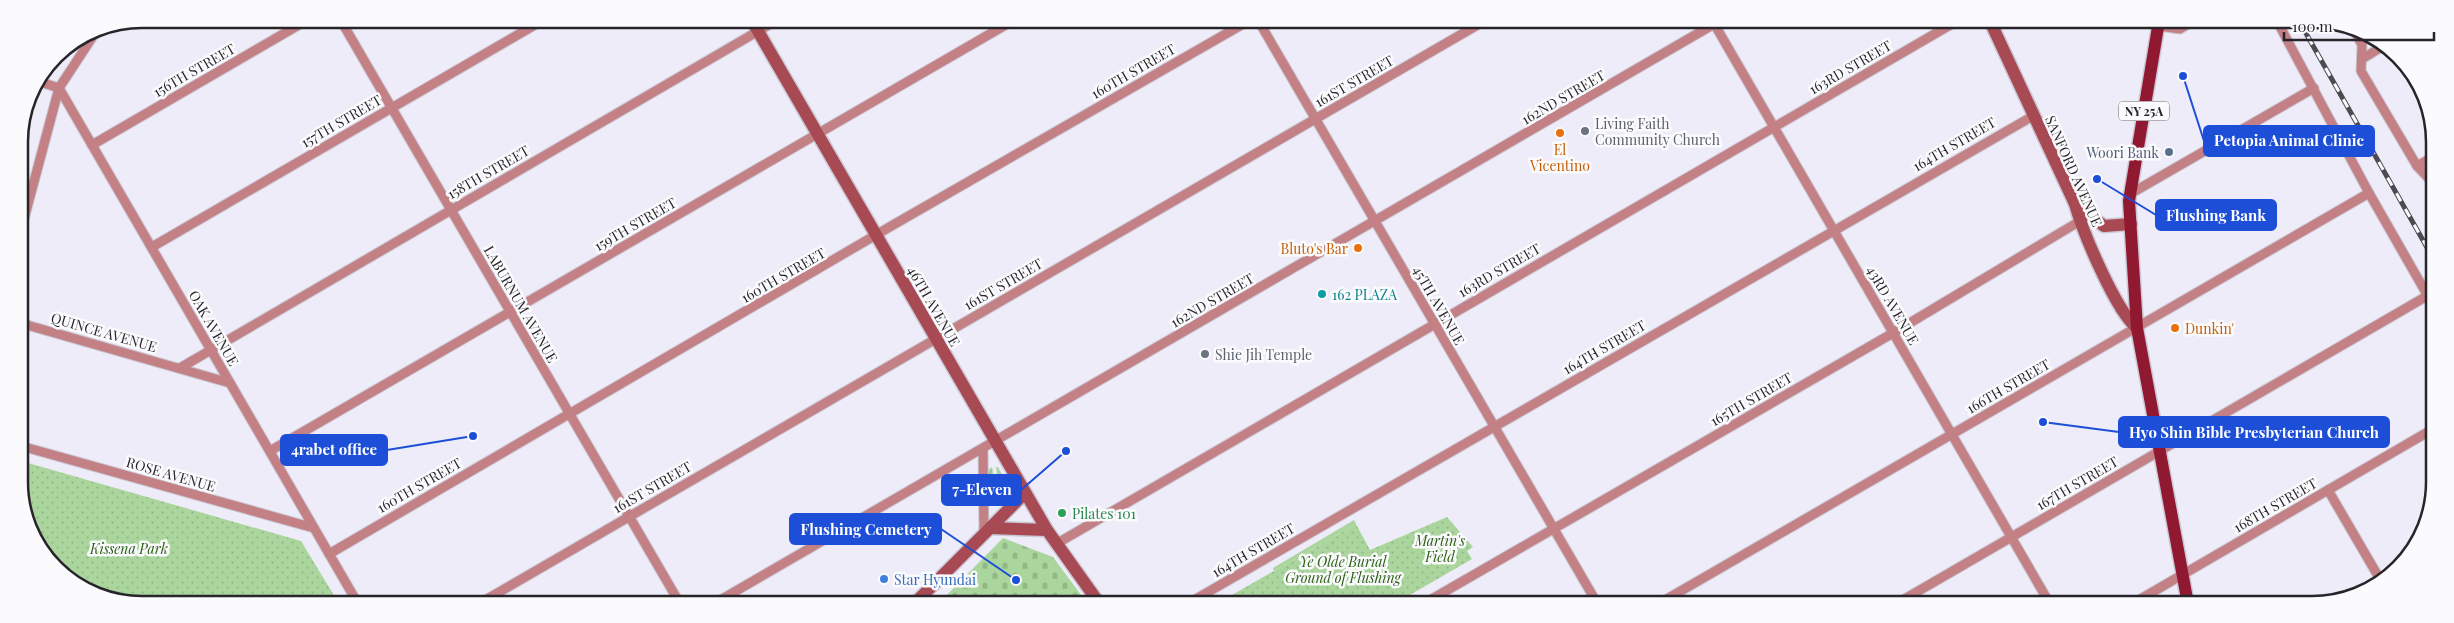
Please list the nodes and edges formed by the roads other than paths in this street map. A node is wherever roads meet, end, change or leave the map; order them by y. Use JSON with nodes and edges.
{"nodes":[{"id":1,"x":294,"y":28,"type":"edge"},
{"id":2,"x":345,"y":28,"type":"edge"},
{"id":3,"x":530,"y":28,"type":"edge"},
{"id":4,"x":756,"y":28,"type":"edge"},
{"id":5,"x":765,"y":28,"type":"edge"},
{"id":6,"x":1000,"y":28,"type":"edge"},
{"id":7,"x":1236,"y":28,"type":"edge"},
{"id":8,"x":1263,"y":28,"type":"edge"},
{"id":9,"x":1472,"y":28,"type":"edge"},
{"id":10,"x":1706,"y":28,"type":"edge"},
{"id":11,"x":1719,"y":28,"type":"edge"},
{"id":12,"x":1945,"y":28,"type":"edge"},
{"id":13,"x":1993,"y":28,"type":"edge"},
{"id":14,"x":2157,"y":28,"type":"edge"},
{"id":15,"x":2281,"y":28,"type":"edge"},
{"id":16,"x":758,"y":32,"type":"junction"},
{"id":17,"x":2358,"y":37,"type":"edge"},
{"id":18,"x":91,"y":40,"type":"edge"},
{"id":19,"x":2379,"y":49,"type":"edge"},
{"id":20,"x":2362,"y":59,"type":"junction"},
{"id":21,"x":44,"y":83,"type":"edge"},
{"id":22,"x":59,"y":88,"type":"junction"},
{"id":23,"x":2314,"y":88,"type":"junction"},
{"id":24,"x":392,"y":108,"type":"junction"},
{"id":25,"x":2033,"y":116,"type":"junction"},
{"id":26,"x":1316,"y":119,"type":"junction"},
{"id":27,"x":1774,"y":127,"type":"junction"},
{"id":28,"x":817,"y":134,"type":"junction"},
{"id":29,"x":92,"y":145,"type":"junction"},
{"id":30,"x":2427,"y":160,"type":"edge"},
{"id":31,"x":2417,"y":166,"type":"junction"},
{"id":32,"x":2427,"y":177,"type":"edge"},
{"id":33,"x":28,"y":187,"type":"edge"},
{"id":34,"x":2369,"y":193,"type":"junction"},
{"id":35,"x":2130,"y":198,"type":"junction"},
{"id":36,"x":451,"y":209,"type":"junction"},
{"id":37,"x":2084,"y":219,"type":"junction"},
{"id":38,"x":1375,"y":221,"type":"junction"},
{"id":39,"x":2131,"y":224,"type":"junction"},
{"id":40,"x":1833,"y":230,"type":"junction"},
{"id":41,"x":877,"y":235,"type":"junction"},
{"id":42,"x":152,"y":247,"type":"junction"},
{"id":43,"x":2427,"y":296,"type":"joint"},
{"id":44,"x":510,"y":312,"type":"junction"},
{"id":45,"x":1434,"y":324,"type":"junction"},
{"id":46,"x":28,"y":325,"type":"edge"},
{"id":47,"x":2137,"y":328,"type":"junction"},
{"id":48,"x":1892,"y":333,"type":"junction"},
{"id":49,"x":936,"y":339,"type":"junction"},
{"id":50,"x":211,"y":349,"type":"junction"},
{"id":51,"x":180,"y":368,"type":"junction"},
{"id":52,"x":230,"y":383,"type":"junction"},
{"id":53,"x":569,"y":414,"type":"junction"},
{"id":54,"x":1494,"y":426,"type":"junction"},
{"id":55,"x":2427,"y":432,"type":"edge"},
{"id":56,"x":1951,"y":434,"type":"junction"},
{"id":57,"x":995,"y":441,"type":"junction"},
{"id":58,"x":28,"y":448,"type":"edge"},
{"id":59,"x":983,"y":449,"type":"junction"},
{"id":60,"x":2161,"y":450,"type":"junction"},
{"id":61,"x":270,"y":451,"type":"junction"},
{"id":62,"x":2328,"y":490,"type":"junction"},
{"id":63,"x":1025,"y":493,"type":"junction"},
{"id":64,"x":628,"y":517,"type":"junction"},
{"id":65,"x":314,"y":528,"type":"junction"},
{"id":66,"x":1554,"y":529,"type":"junction"},
{"id":67,"x":1047,"y":530,"type":"junction"},
{"id":68,"x":987,"y":531,"type":"junction"},
{"id":69,"x":2011,"y":537,"type":"junction"},
{"id":70,"x":1056,"y":544,"type":"junction"},
{"id":71,"x":329,"y":554,"type":"junction"},
{"id":72,"x":2183,"y":574,"type":"junction"},
{"id":73,"x":2377,"y":575,"type":"edge"},
{"id":74,"x":1438,"y":595,"type":"edge"},
{"id":75,"x":1593,"y":595,"type":"edge"},
{"id":76,"x":1673,"y":595,"type":"edge"},
{"id":77,"x":1911,"y":595,"type":"edge"},
{"id":78,"x":2045,"y":595,"type":"edge"},
{"id":79,"x":2147,"y":595,"type":"edge"},
{"id":80,"x":2187,"y":595,"type":"edge"},
{"id":81,"x":353,"y":596,"type":"edge"},
{"id":82,"x":493,"y":596,"type":"edge"},
{"id":83,"x":675,"y":596,"type":"edge"},
{"id":84,"x":729,"y":596,"type":"edge"},
{"id":85,"x":922,"y":596,"type":"edge"},
{"id":86,"x":1094,"y":596,"type":"edge"},
{"id":87,"x":1202,"y":596,"type":"edge"}],
"edges":[{"from":1,"to":29,"type":"street","name":"156TH STREET"},
{"from":2,"to":24,"type":"street","name":"LABURNUM AVENUE"},
{"from":3,"to":24,"type":"street","name":"157TH STREET"},
{"from":4,"to":16,"type":"street","name":"46TH AVENUE"},
{"from":5,"to":16,"type":"street","name":"158TH STREET"},
{"from":6,"to":28,"type":"street","name":"159TH STREET"},
{"from":7,"to":41,"type":"street","name":"160TH STREET"},
{"from":8,"to":26,"type":"street","name":"45TH AVENUE"},
{"from":9,"to":26,"type":"street","name":"161ST STREET"},
{"from":10,"to":38,"type":"street","name":"162ND STREET"},
{"from":11,"to":27,"type":"street","name":"43RD AVENUE"},
{"from":12,"to":27,"type":"street","name":"163RD STREET"},
{"from":13,"to":25,"type":"street","name":"SANFORD AVENUE"},
{"from":14,"to":35,"type":"main road","number":"NY 25A"},
{"from":15,"to":23,"type":"street"},
{"from":16,"to":28,"type":"street","name":"46TH AVENUE"},
{"from":16,"to":36,"type":"street","name":"158TH STREET"},
{"from":17,"to":20,"type":"street"},
{"from":18,"to":22,"type":"street"},
{"from":19,"to":20,"type":"street"},
{"from":20,"to":31,"type":"street"},
{"from":21,"to":22,"type":"street"},
{"from":22,"to":29,"type":"street","name":"OAK AVENUE"},
{"from":22,"to":33,"type":"street"},
{"from":23,"to":34,"type":"street"},
{"from":23,"to":35,"type":"street"},
{"from":24,"to":36,"type":"street","name":"LABURNUM AVENUE"},
{"from":24,"to":42,"type":"street","name":"157TH STREET"},
{"from":25,"to":37,"type":"street","name":"SANFORD AVENUE"},
{"from":25,"to":40,"type":"street","name":"164TH STREET"},
{"from":26,"to":38,"type":"street","name":"45TH AVENUE"},
{"from":26,"to":49,"type":"street","name":"161ST STREET"},
{"from":27,"to":40,"type":"street","name":"43RD AVENUE"},
{"from":27,"to":45,"type":"street","name":"163RD STREET"},
{"from":28,"to":41,"type":"street","name":"46TH AVENUE"},
{"from":28,"to":44,"type":"street","name":"159TH STREET"},
{"from":29,"to":42,"type":"street","name":"OAK AVENUE"},
{"from":30,"to":31,"type":"street"},
{"from":31,"to":32,"type":"street"},
{"from":34,"to":43,"type":"street"},
{"from":34,"to":47,"type":"street","name":"166TH STREET"},
{"from":35,"to":39,"type":"main road"},
{"from":36,"to":44,"type":"street","name":"LABURNUM AVENUE"},
{"from":36,"to":50,"type":"street","name":"158TH STREET"},
{"from":37,"to":39,"type":"street"},
{"from":37,"to":47,"type":"street","name":"SANFORD AVENUE"},
{"from":37,"to":48,"type":"street","name":"165TH STREET"},
{"from":38,"to":45,"type":"street","name":"45TH AVENUE"},
{"from":38,"to":57,"type":"street","name":"162ND STREET"},
{"from":39,"to":47,"type":"main road"},
{"from":40,"to":48,"type":"street","name":"43RD AVENUE"},
{"from":40,"to":54,"type":"street","name":"164TH STREET"},
{"from":41,"to":49,"type":"street","name":"46TH AVENUE"},
{"from":41,"to":53,"type":"street","name":"160TH STREET"},
{"from":42,"to":50,"type":"street","name":"OAK AVENUE"},
{"from":43,"to":60,"type":"street","name":"167TH STREET"},
{"from":44,"to":53,"type":"street","name":"LABURNUM AVENUE"},
{"from":44,"to":61,"type":"street","name":"159TH STREET"},
{"from":45,"to":54,"type":"street","name":"45TH AVENUE"},
{"from":45,"to":70,"type":"street","name":"163RD STREET"},
{"from":46,"to":51,"type":"street","name":"QUINCE AVENUE"},
{"from":47,"to":56,"type":"street","name":"166TH STREET"},
{"from":47,"to":60,"type":"main road"},
{"from":48,"to":56,"type":"street","name":"43RD AVENUE"},
{"from":48,"to":66,"type":"street","name":"165TH STREET"},
{"from":49,"to":57,"type":"street","name":"46TH AVENUE"},
{"from":49,"to":64,"type":"street","name":"161ST STREET"},
{"from":50,"to":51,"type":"street"},
{"from":50,"to":52,"type":"street","name":"OAK AVENUE"},
{"from":51,"to":52,"type":"street","name":"QUINCE AVENUE"},
{"from":52,"to":61,"type":"street","name":"OAK AVENUE"},
{"from":53,"to":64,"type":"street","name":"LABURNUM AVENUE"},
{"from":53,"to":71,"type":"street","name":"160TH STREET"},
{"from":54,"to":66,"type":"street","name":"45TH AVENUE"},
{"from":54,"to":87,"type":"street","name":"164TH STREET"},
{"from":55,"to":62,"type":"street","name":"168TH STREET"},
{"from":56,"to":69,"type":"street","name":"43RD AVENUE"},
{"from":56,"to":76,"type":"street","name":"166TH STREET"},
{"from":57,"to":59,"type":"street","name":"162ND STREET"},
{"from":57,"to":63,"type":"street","name":"46TH AVENUE"},
{"from":58,"to":65,"type":"street","name":"ROSE AVENUE"},
{"from":59,"to":68,"type":"street"},
{"from":59,"to":84,"type":"street","name":"162ND STREET"},
{"from":60,"to":69,"type":"street","name":"167TH STREET"},
{"from":60,"to":72,"type":"main road"},
{"from":61,"to":65,"type":"street","name":"OAK AVENUE"},
{"from":62,"to":72,"type":"street","name":"168TH STREET"},
{"from":62,"to":73,"type":"street"},
{"from":63,"to":67,"type":"street","name":"46TH AVENUE"},
{"from":63,"to":68,"type":"street"},
{"from":64,"to":82,"type":"street","name":"161ST STREET"},
{"from":64,"to":83,"type":"street","name":"LABURNUM AVENUE"},
{"from":65,"to":71,"type":"street","name":"OAK AVENUE"},
{"from":66,"to":74,"type":"street","name":"165TH STREET"},
{"from":66,"to":75,"type":"street","name":"45TH AVENUE"},
{"from":67,"to":68,"type":"street"},
{"from":67,"to":70,"type":"street","name":"46TH AVENUE"},
{"from":68,"to":85,"type":"street"},
{"from":69,"to":77,"type":"street","name":"167TH STREET"},
{"from":69,"to":78,"type":"street","name":"43RD AVENUE"},
{"from":70,"to":86,"type":"street","name":"46TH AVENUE"},
{"from":71,"to":81,"type":"street","name":"OAK AVENUE"},
{"from":72,"to":79,"type":"street","name":"168TH STREET"},
{"from":72,"to":80,"type":"main road"}]}
